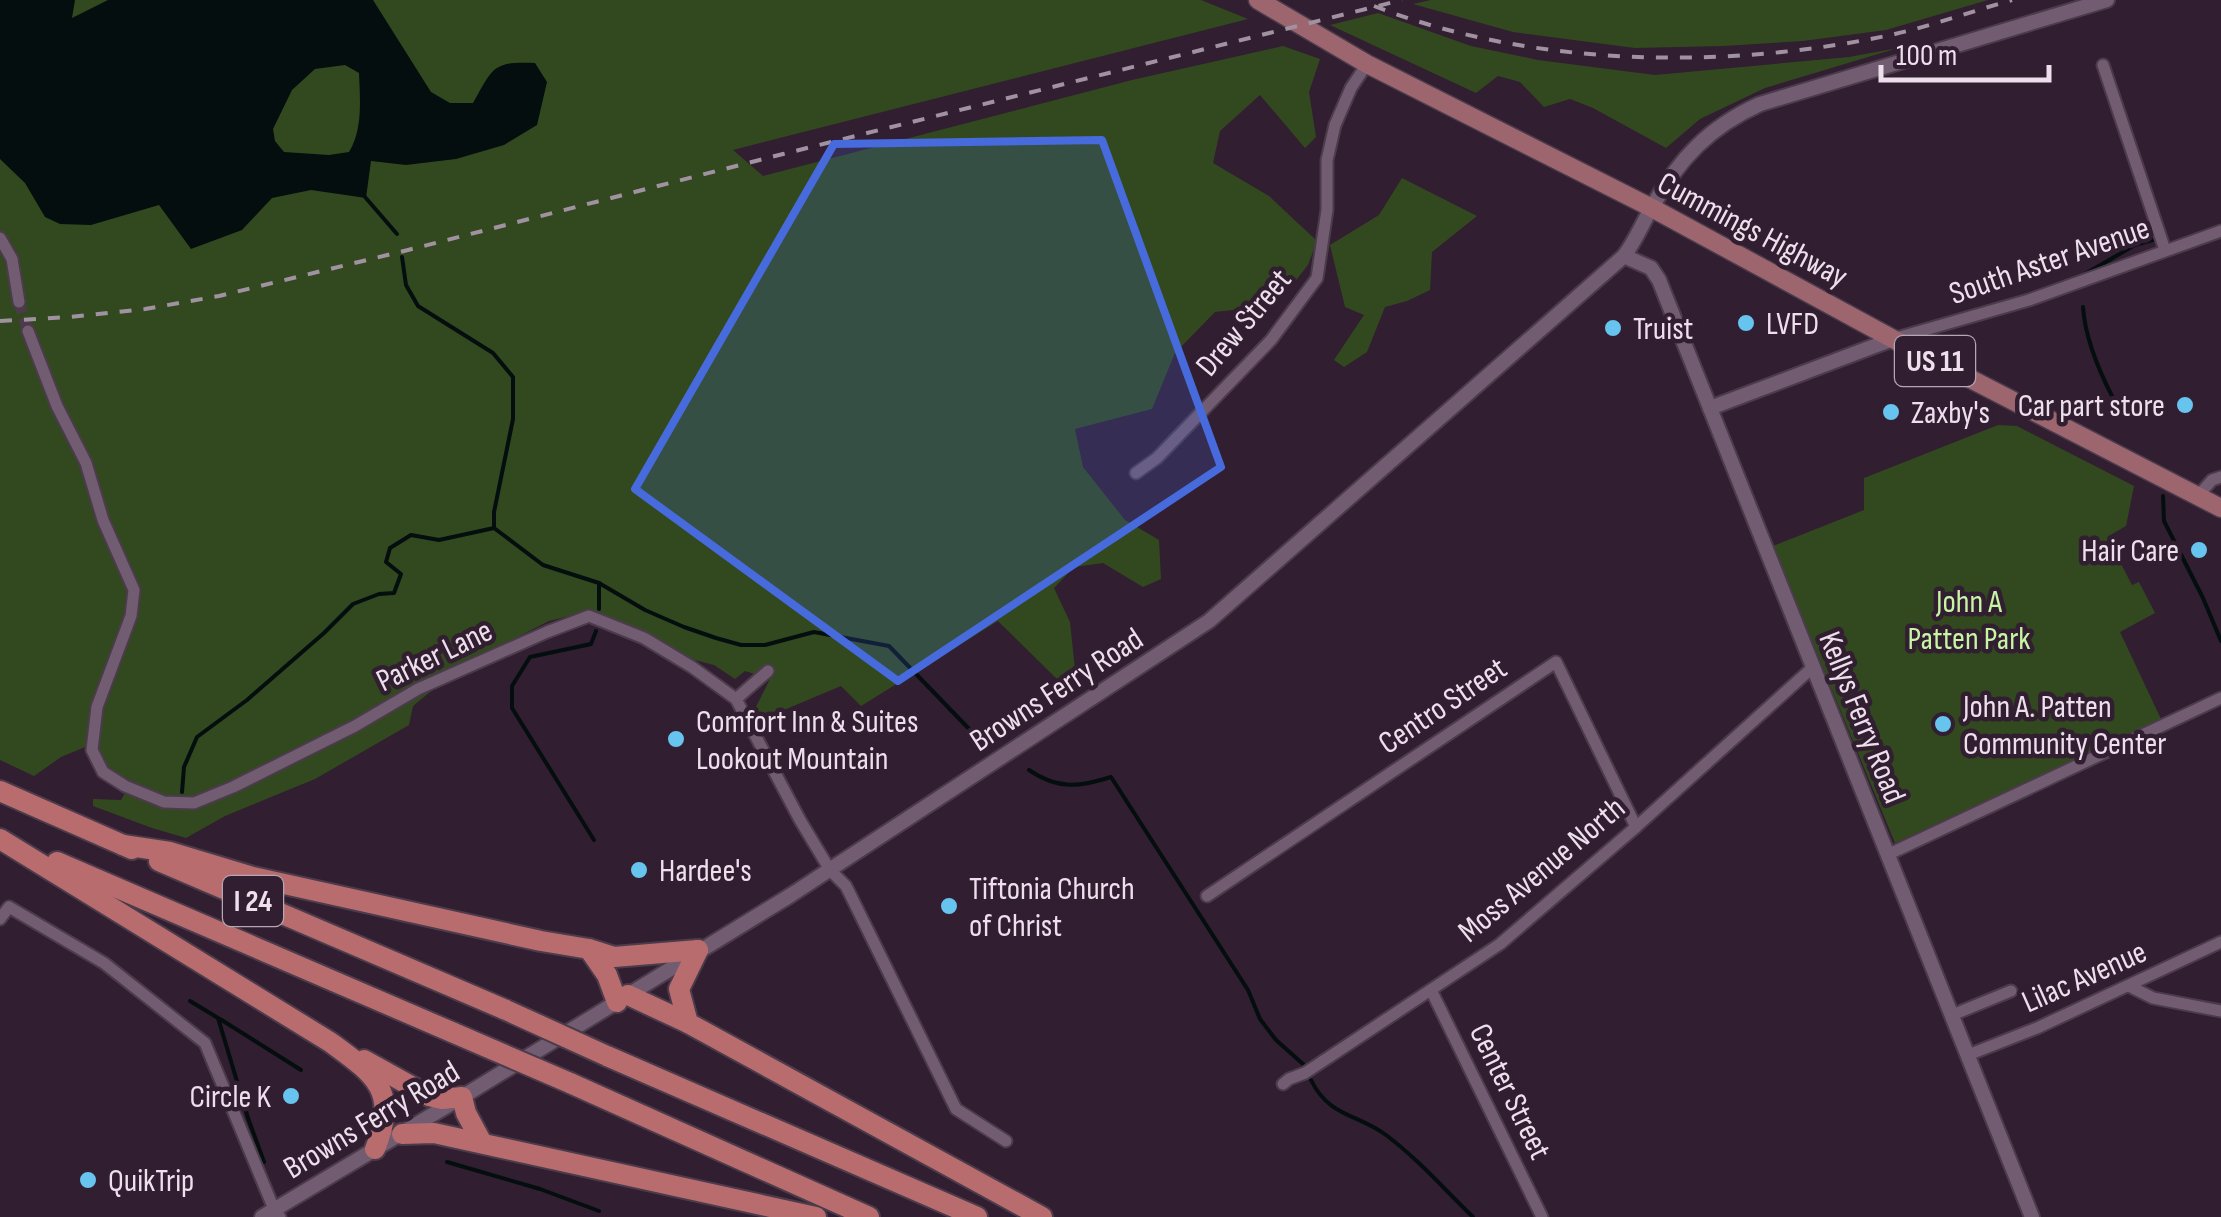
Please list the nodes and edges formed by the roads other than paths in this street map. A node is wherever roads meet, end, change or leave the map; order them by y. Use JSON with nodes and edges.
{"nodes":[{"id":1,"x":1258,"y":0,"type":"edge"},
{"id":2,"x":2107,"y":0,"type":"edge"},
{"id":3,"x":1368,"y":64,"type":"junction"},
{"id":4,"x":2103,"y":65,"type":"dead end"},
{"id":5,"x":1652,"y":208,"type":"junction"},
{"id":6,"x":2221,"y":231,"type":"edge"},
{"id":7,"x":0,"y":238,"type":"edge"},
{"id":8,"x":2165,"y":250,"type":"junction"},
{"id":9,"x":1624,"y":256,"type":"junction"},
{"id":10,"x":19,"y":302,"type":"tunnel mouth"},
{"id":11,"x":28,"y":331,"type":"tunnel mouth"},
{"id":12,"x":1894,"y":339,"type":"junction"},
{"id":13,"x":1710,"y":408,"type":"junction"},
{"id":14,"x":1136,"y":473,"type":"dead end"},
{"id":15,"x":2221,"y":477,"type":"edge"},
{"id":16,"x":2198,"y":496,"type":"junction"},
{"id":17,"x":2221,"y":508,"type":"edge"},
{"id":18,"x":1812,"y":668,"type":"junction"},
{"id":19,"x":768,"y":671,"type":"dead end"},
{"id":20,"x":736,"y":698,"type":"junction"},
{"id":21,"x":2221,"y":698,"type":"edge"},
{"id":22,"x":0,"y":791,"type":"edge"},
{"id":23,"x":1636,"y":827,"type":"junction"},
{"id":24,"x":0,"y":838,"type":"edge"},
{"id":25,"x":123,"y":845,"type":"junction"},
{"id":26,"x":1889,"y":854,"type":"junction"},
{"id":27,"x":830,"y":870,"type":"junction"},
{"id":28,"x":1207,"y":896,"type":"dead end"},
{"id":29,"x":0,"y":919,"type":"edge"},
{"id":30,"x":2221,"y":942,"type":"edge"},
{"id":31,"x":589,"y":950,"type":"junction"},
{"id":32,"x":698,"y":950,"type":"junction"},
{"id":33,"x":2129,"y":986,"type":"junction"},
{"id":34,"x":1431,"y":990,"type":"junction"},
{"id":35,"x":2011,"y":992,"type":"dead end"},
{"id":36,"x":622,"y":998,"type":"junction"},
{"id":37,"x":2221,"y":1011,"type":"edge"},
{"id":38,"x":1952,"y":1015,"type":"junction"},
{"id":39,"x":688,"y":1023,"type":"junction"},
{"id":40,"x":330,"y":1042,"type":"junction"},
{"id":41,"x":1968,"y":1056,"type":"junction"},
{"id":42,"x":1283,"y":1084,"type":"dead end"},
{"id":43,"x":462,"y":1097,"type":"junction"},
{"id":44,"x":402,"y":1134,"type":"junction"},
{"id":45,"x":1006,"y":1141,"type":"dead end"},
{"id":46,"x":482,"y":1143,"type":"junction"},
{"id":47,"x":376,"y":1150,"type":"junction"},
{"id":48,"x":272,"y":1214,"type":"edge"},
{"id":49,"x":816,"y":1217,"type":"edge"},
{"id":50,"x":869,"y":1217,"type":"edge"},
{"id":51,"x":977,"y":1217,"type":"edge"},
{"id":52,"x":1042,"y":1217,"type":"edge"},
{"id":53,"x":1542,"y":1217,"type":"edge"},
{"id":54,"x":2032,"y":1217,"type":"edge"}],
"edges":[{"from":1,"to":3,"type":"main road","name":"Cummings Highway","number":"US 11"},
{"from":2,"to":5,"type":"street","name":"Browns Ferry Road"},
{"from":3,"to":5,"type":"main road","name":"Cummings Highway","number":"US 11"},
{"from":3,"to":14,"type":"street","name":"Drew Street"},
{"from":4,"to":8,"type":"street"},
{"from":5,"to":9,"type":"street","name":"Browns Ferry Road"},
{"from":5,"to":12,"type":"main road","name":"Cummings Highway","number":"US 11"},
{"from":6,"to":8,"type":"street","name":"South Aster Avenue"},
{"from":7,"to":10,"type":"street"},
{"from":8,"to":12,"type":"street","name":"South Aster Avenue"},
{"from":9,"to":13,"type":"street","name":"Kellys Ferry Road"},
{"from":9,"to":27,"type":"street","name":"Browns Ferry Road"},
{"from":11,"to":20,"type":"street","name":"Parker Lane"},
{"from":12,"to":13,"type":"street"},
{"from":12,"to":16,"type":"main road","name":"Cummings Highway","number":"US 11"},
{"from":13,"to":18,"type":"street","name":"Kellys Ferry Road"},
{"from":15,"to":16,"type":"street"},
{"from":16,"to":17,"type":"main road","name":"Cummings Highway","number":"US 11"},
{"from":18,"to":23,"type":"street","name":"Moss Avenue North"},
{"from":18,"to":26,"type":"street","name":"Kellys Ferry Road"},
{"from":19,"to":20,"type":"street"},
{"from":20,"to":27,"type":"street","name":"Parker Lane"},
{"from":21,"to":26,"type":"street"},
{"from":22,"to":25,"type":"highway","number":"I 24"},
{"from":23,"to":28,"type":"street","name":"Centro Street"},
{"from":23,"to":34,"type":"street","name":"Moss Avenue North"},
{"from":24,"to":40,"type":"highway"},
{"from":24,"to":50,"type":"highway","number":"I 24","bridge":true},
{"from":25,"to":31,"type":"highway"},
{"from":25,"to":51,"type":"highway","number":"I 24","bridge":true},
{"from":26,"to":38,"type":"street","name":"Kellys Ferry Road"},
{"from":27,"to":32,"type":"street","name":"Browns Ferry Road"},
{"from":27,"to":45,"type":"street","name":"Parker Lane"},
{"from":29,"to":48,"type":"street"},
{"from":30,"to":33,"type":"street","name":"Lilac Avenue"},
{"from":31,"to":32,"type":"highway"},
{"from":31,"to":36,"type":"highway"},
{"from":32,"to":36,"type":"street","name":"Browns Ferry Road"},
{"from":32,"to":39,"type":"highway"},
{"from":33,"to":37,"type":"street"},
{"from":33,"to":41,"type":"street","name":"Lilac Avenue"},
{"from":34,"to":42,"type":"street","name":"Moss Avenue North"},
{"from":34,"to":53,"type":"street","name":"Center Street"},
{"from":35,"to":38,"type":"street"},
{"from":36,"to":39,"type":"highway"},
{"from":36,"to":43,"type":"street","name":"Browns Ferry Road"},
{"from":38,"to":41,"type":"street","name":"Kellys Ferry Road"},
{"from":39,"to":52,"type":"highway"},
{"from":40,"to":43,"type":"highway"},
{"from":40,"to":47,"type":"highway"},
{"from":41,"to":54,"type":"street","name":"Kellys Ferry Road"},
{"from":43,"to":44,"type":"street","name":"Browns Ferry Road"},
{"from":43,"to":46,"type":"highway"},
{"from":44,"to":46,"type":"highway"},
{"from":44,"to":47,"type":"street","name":"Browns Ferry Road"},
{"from":46,"to":49,"type":"highway"},
{"from":47,"to":48,"type":"street","name":"Browns Ferry Road"}]}
